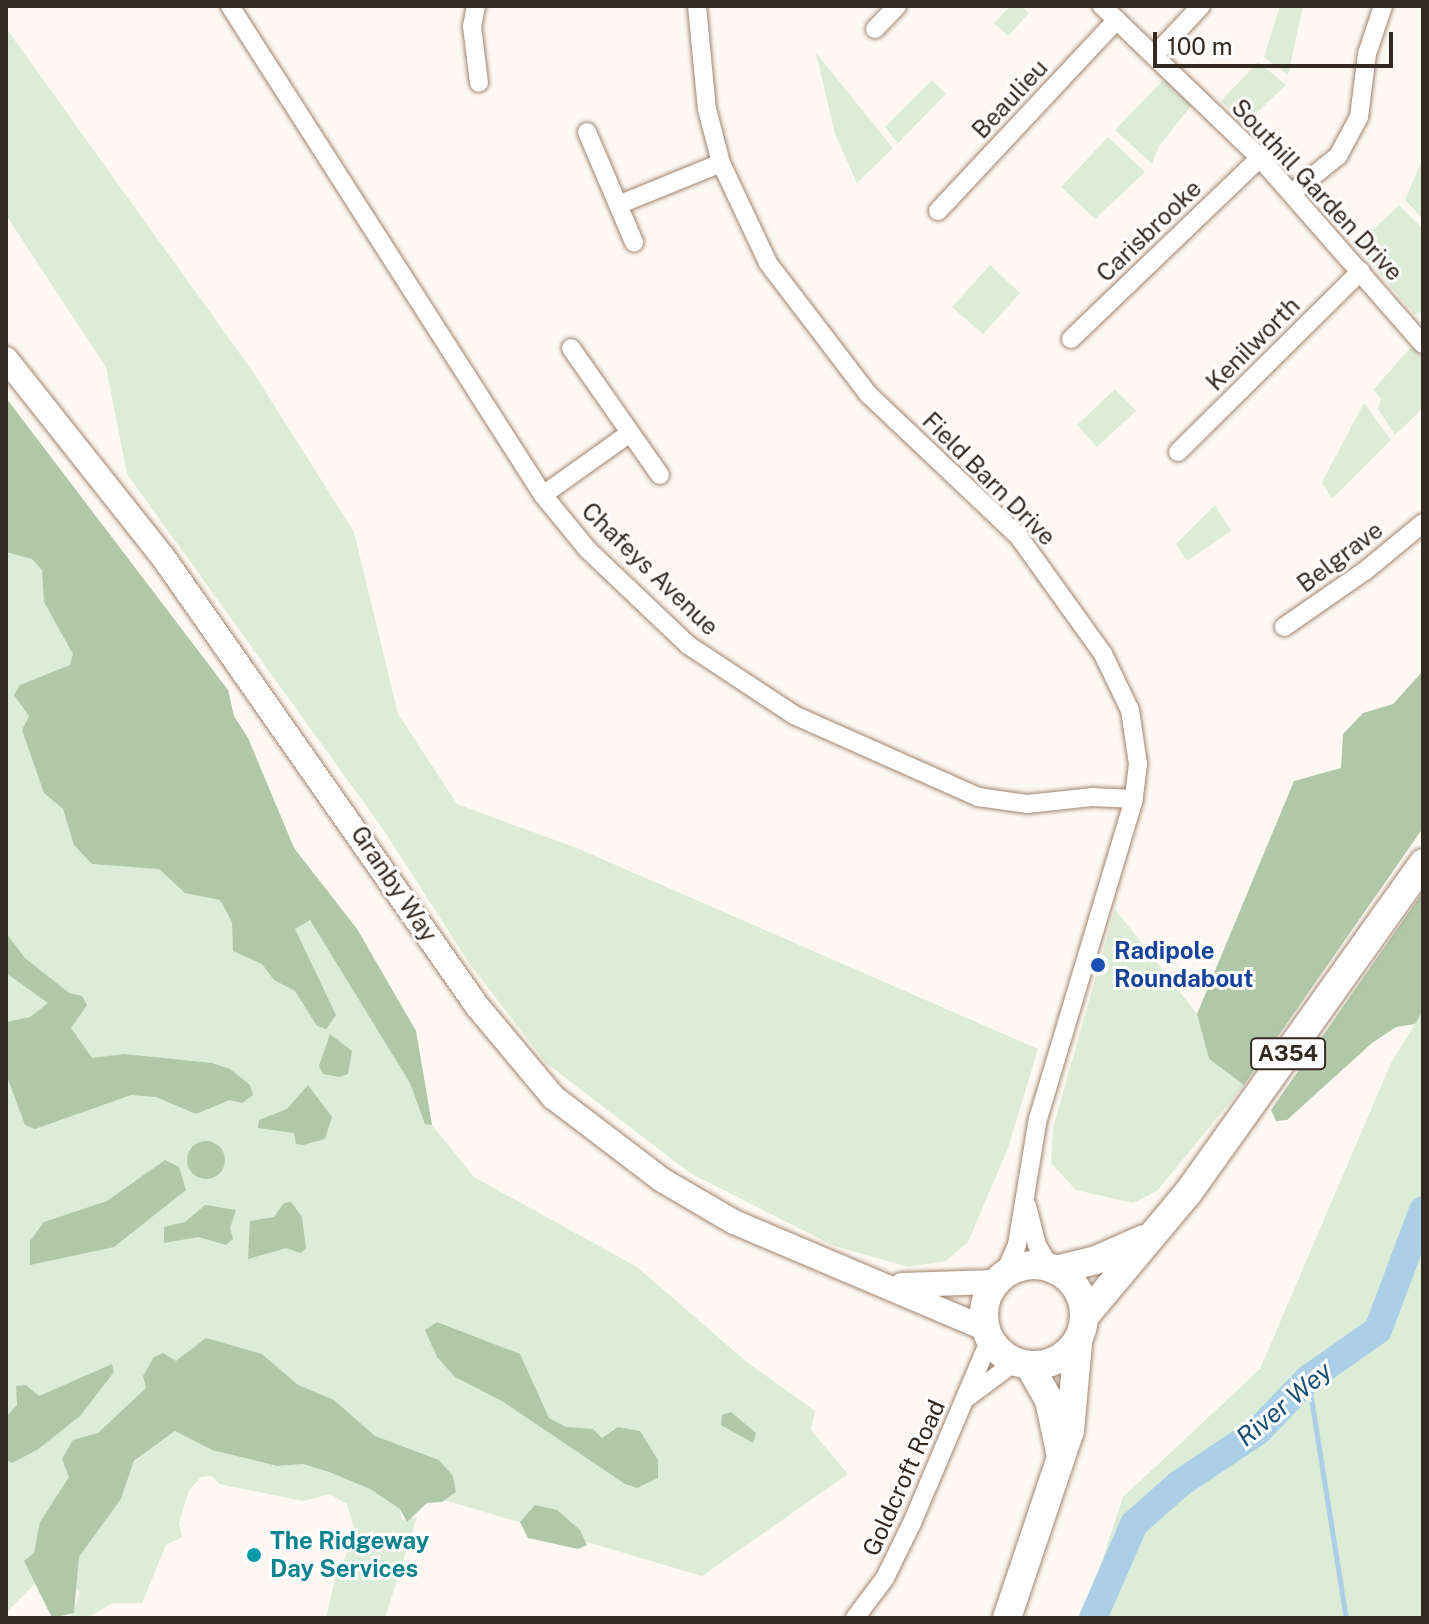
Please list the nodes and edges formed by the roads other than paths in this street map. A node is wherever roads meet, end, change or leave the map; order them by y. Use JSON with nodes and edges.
{"nodes":[{"id":1,"x":476,"y":6,"type":"edge"},
{"id":2,"x":697,"y":6,"type":"edge"},
{"id":3,"x":897,"y":6,"type":"edge"},
{"id":4,"x":1102,"y":6,"type":"edge"},
{"id":5,"x":1201,"y":6,"type":"edge"},
{"id":6,"x":1383,"y":6,"type":"edge"},
{"id":7,"x":236,"y":8,"type":"edge"},
{"id":8,"x":1117,"y":20,"type":"junction"},
{"id":9,"x":875,"y":29,"type":"dead end"},
{"id":10,"x":1155,"y":55,"type":"junction"},
{"id":11,"x":479,"y":83,"type":"dead end"},
{"id":12,"x":587,"y":132,"type":"dead end"},
{"id":13,"x":1260,"y":158,"type":"junction"},
{"id":14,"x":721,"y":163,"type":"junction"},
{"id":15,"x":1293,"y":192,"type":"junction"},
{"id":16,"x":618,"y":205,"type":"junction"},
{"id":17,"x":938,"y":211,"type":"dead end"},
{"id":18,"x":634,"y":242,"type":"dead end"},
{"id":19,"x":1361,"y":271,"type":"junction"},
{"id":20,"x":1071,"y":339,"type":"dead end"},
{"id":21,"x":1423,"y":344,"type":"edge"},
{"id":22,"x":571,"y":348,"type":"dead end"},
{"id":23,"x":6,"y":359,"type":"edge"},
{"id":24,"x":630,"y":433,"type":"junction"},
{"id":25,"x":1178,"y":452,"type":"dead end"},
{"id":26,"x":660,"y":475,"type":"dead end"},
{"id":27,"x":543,"y":495,"type":"junction"},
{"id":28,"x":1423,"y":523,"type":"edge"},
{"id":29,"x":1284,"y":627,"type":"dead end"},
{"id":30,"x":1134,"y":799,"type":"junction"},
{"id":31,"x":1423,"y":863,"type":"edge"},
{"id":32,"x":1026,"y":1199,"type":"junction"},
{"id":33,"x":1145,"y":1239,"type":"junction"},
{"id":34,"x":1052,"y":1268,"type":"junction"},
{"id":35,"x":1000,"y":1277,"type":"junction"},
{"id":36,"x":888,"y":1285,"type":"junction"},
{"id":37,"x":1082,"y":1329,"type":"junction"},
{"id":38,"x":988,"y":1334,"type":"junction"},
{"id":39,"x":1022,"y":1364,"type":"junction"},
{"id":40,"x":968,"y":1397,"type":"junction"},
{"id":41,"x":1060,"y":1453,"type":"junction"},
{"id":42,"x":855,"y":1618,"type":"edge"},
{"id":43,"x":1007,"y":1618,"type":"edge"}],
"edges":[{"from":1,"to":11,"type":"street"},
{"from":2,"to":14,"type":"street","name":"Field Barn Drive"},
{"from":3,"to":9,"type":"street"},
{"from":4,"to":8,"type":"street","name":"Southill Garden Drive"},
{"from":5,"to":10,"type":"street"},
{"from":6,"to":15,"type":"street"},
{"from":7,"to":27,"type":"street","name":"Chafeys Avenue"},
{"from":8,"to":10,"type":"street","name":"Southill Garden Drive"},
{"from":8,"to":17,"type":"street","name":"Beaulieu"},
{"from":10,"to":13,"type":"street","name":"Southill Garden Drive"},
{"from":12,"to":16,"type":"street"},
{"from":13,"to":15,"type":"street","name":"Southill Garden Drive"},
{"from":13,"to":20,"type":"street","name":"Carisbrooke"},
{"from":14,"to":16,"type":"street"},
{"from":14,"to":30,"type":"street","name":"Field Barn Drive"},
{"from":15,"to":19,"type":"street","name":"Southill Garden Drive"},
{"from":16,"to":18,"type":"street"},
{"from":19,"to":21,"type":"street","name":"Southill Garden Drive"},
{"from":19,"to":25,"type":"street","name":"Kenilworth"},
{"from":22,"to":24,"type":"street"},
{"from":23,"to":36,"type":"main road","name":"Granby Way"},
{"from":24,"to":26,"type":"street"},
{"from":24,"to":27,"type":"street"},
{"from":27,"to":30,"type":"street","name":"Chafeys Avenue"},
{"from":28,"to":29,"type":"street","name":"Belgrave"},
{"from":30,"to":32,"type":"street","name":"Field Barn Drive"},
{"from":31,"to":33,"type":"highway","number":"A354"},
{"from":32,"to":34,"type":"street","name":"Field Barn Drive"},
{"from":32,"to":35,"type":"street","name":"Field Barn Drive"},
{"from":33,"to":34,"type":"highway","number":"A354"},
{"from":33,"to":37,"type":"highway","number":"A354"},
{"from":34,"to":35,"type":"highway","number":"A354"},
{"from":34,"to":37,"type":"highway"},
{"from":35,"to":36,"type":"main road","name":"Granby Way"},
{"from":35,"to":38,"type":"highway"},
{"from":36,"to":38,"type":"main road","name":"Granby Way"},
{"from":37,"to":39,"type":"highway","number":"A354"},
{"from":37,"to":41,"type":"highway"},
{"from":38,"to":39,"type":"highway"},
{"from":38,"to":40,"type":"street","name":"Goldcroft Road"},
{"from":39,"to":40,"type":"street","name":"Goldcroft Road"},
{"from":39,"to":41,"type":"highway"},
{"from":40,"to":42,"type":"street","name":"Goldcroft Road"},
{"from":41,"to":43,"type":"highway"}]}
